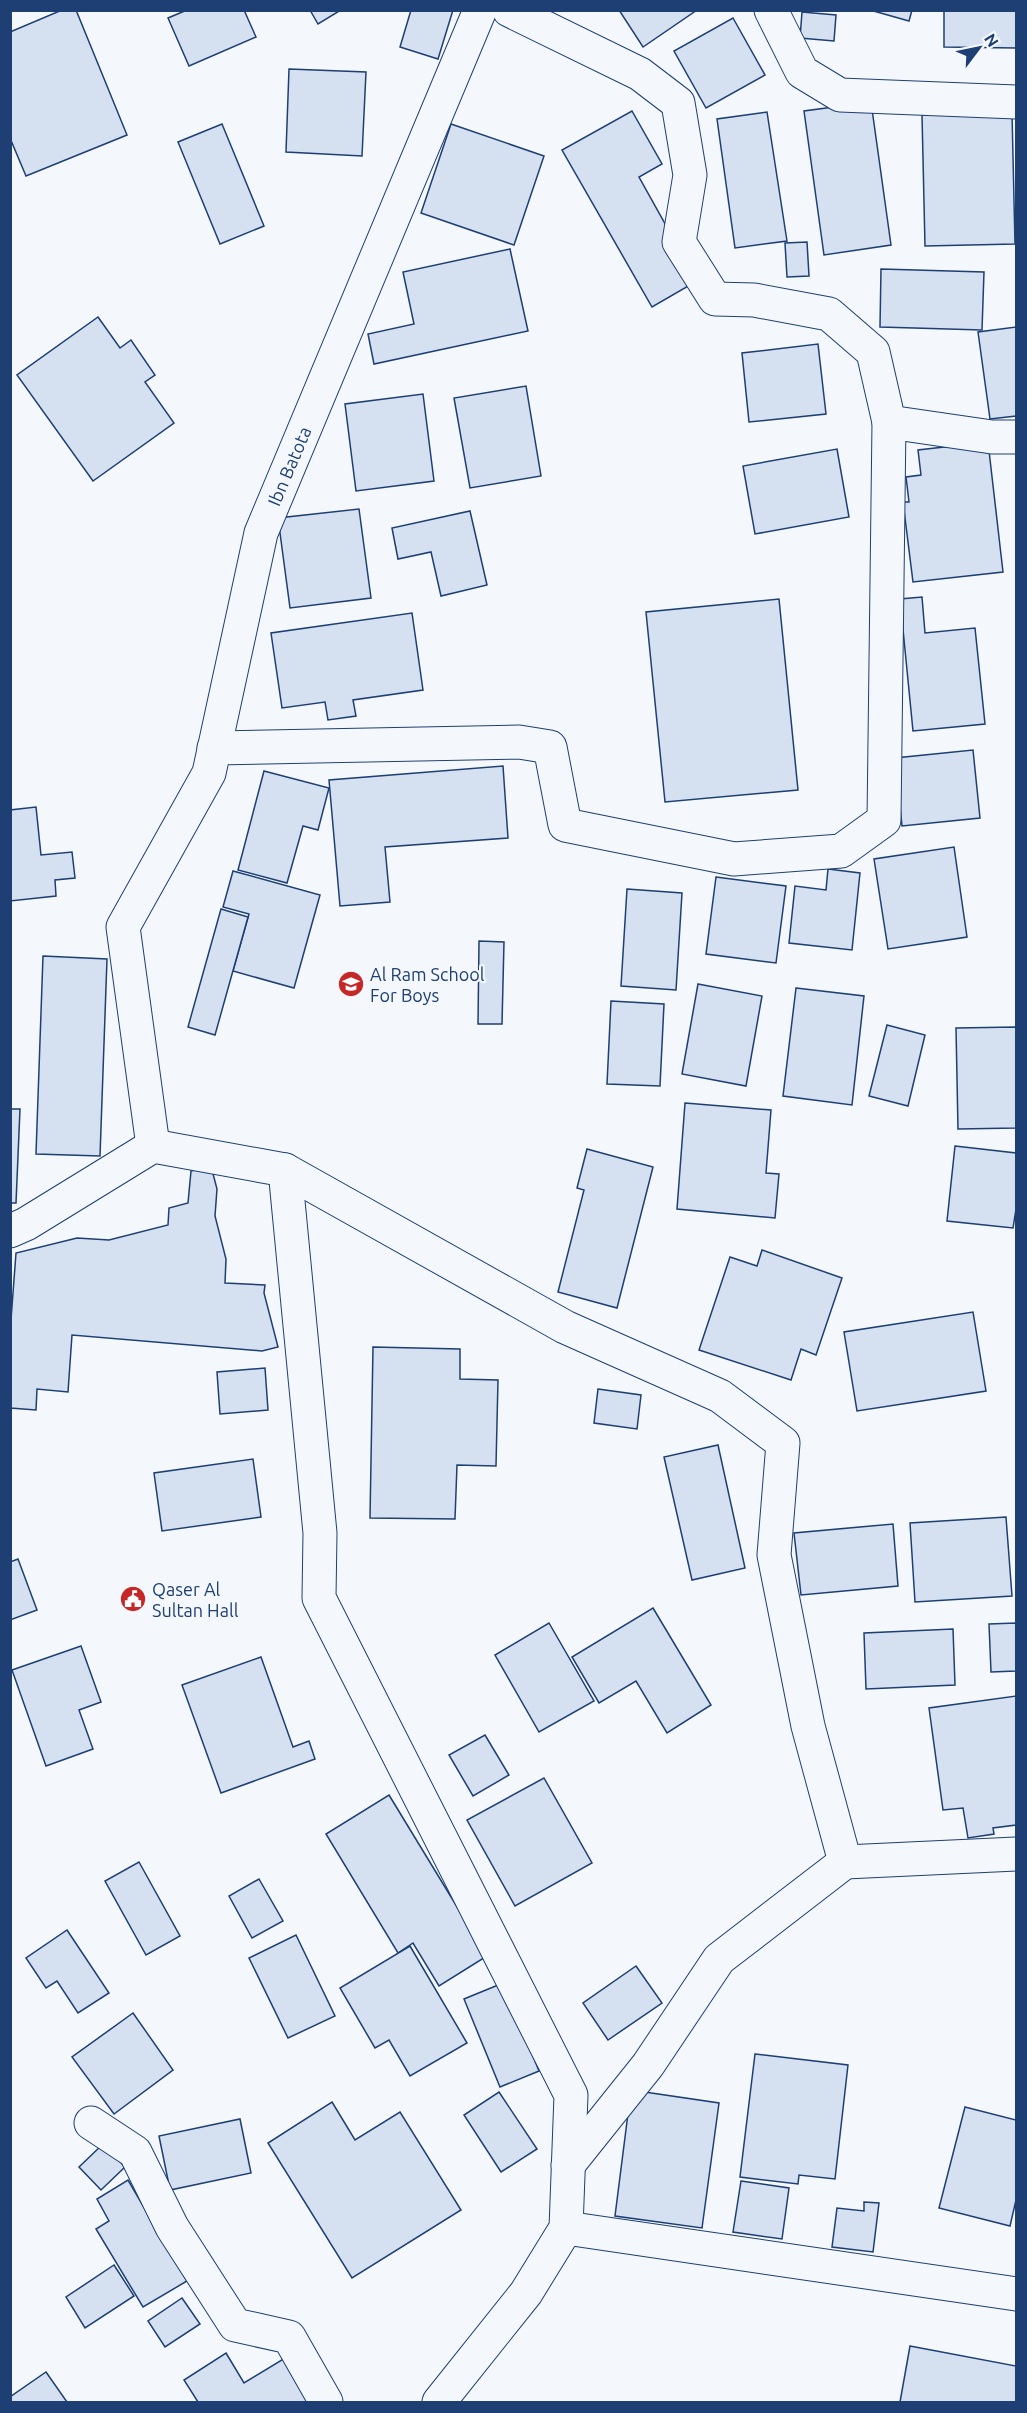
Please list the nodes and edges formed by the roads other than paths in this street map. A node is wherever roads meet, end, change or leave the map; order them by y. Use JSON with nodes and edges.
{"nodes":[{"id":1,"x":480,"y":10,"type":"edge"},
{"id":2,"x":509,"y":10,"type":"edge"},
{"id":3,"x":771,"y":10,"type":"edge"},
{"id":4,"x":1017,"y":102,"type":"edge"},
{"id":5,"x":889,"y":422,"type":"junction"},
{"id":6,"x":1017,"y":437,"type":"edge"},
{"id":7,"x":214,"y":748,"type":"junction"},
{"id":8,"x":153,"y":1146,"type":"junction"},
{"id":9,"x":285,"y":1170,"type":"junction"},
{"id":10,"x":10,"y":1231,"type":"edge"},
{"id":11,"x":1017,"y":1854,"type":"edge"},
{"id":12,"x":846,"y":1862,"type":"junction"},
{"id":13,"x":91,"y":2123,"type":"dead end"},
{"id":14,"x":568,"y":2165,"type":"junction"},
{"id":15,"x":566,"y":2228,"type":"junction"},
{"id":16,"x":1017,"y":2294,"type":"edge"},
{"id":17,"x":326,"y":2403,"type":"edge"},
{"id":18,"x":439,"y":2403,"type":"edge"}],
"edges":[{"from":1,"to":7,"type":"street","name":"Ibn Batota"},
{"from":2,"to":5,"type":"street"},
{"from":3,"to":4,"type":"street"},
{"from":5,"to":6,"type":"street"},
{"from":5,"to":7,"type":"street"},
{"from":7,"to":8,"type":"street","name":"Ibn Batota"},
{"from":8,"to":9,"type":"street"},
{"from":8,"to":10,"type":"street"},
{"from":9,"to":12,"type":"street"},
{"from":9,"to":14,"type":"street"},
{"from":11,"to":12,"type":"street"},
{"from":12,"to":14,"type":"street"},
{"from":13,"to":17,"type":"street"},
{"from":14,"to":15,"type":"street"},
{"from":15,"to":16,"type":"street"},
{"from":15,"to":18,"type":"street"}]}
